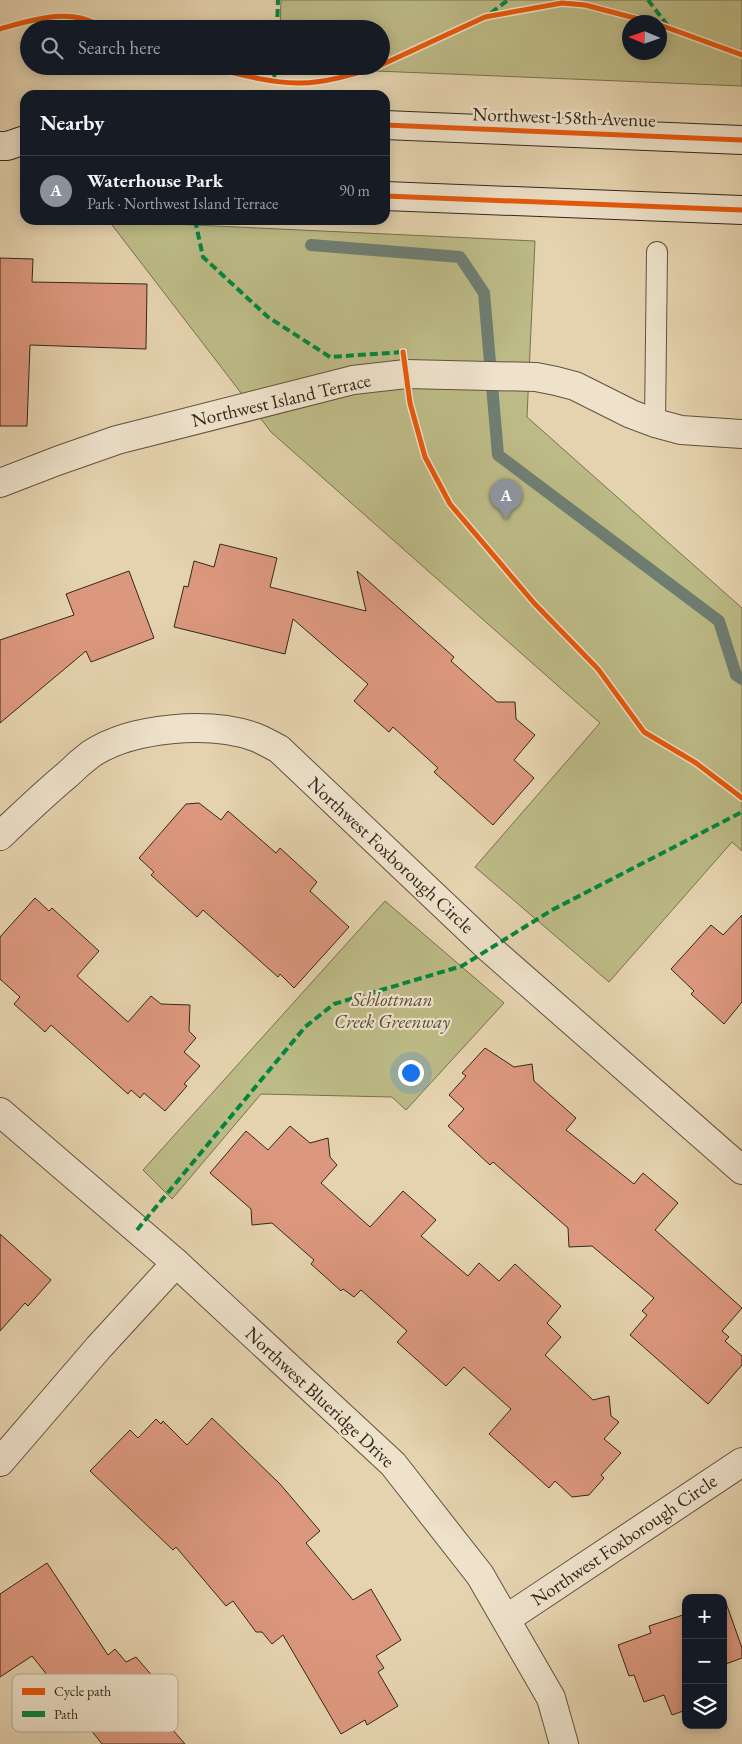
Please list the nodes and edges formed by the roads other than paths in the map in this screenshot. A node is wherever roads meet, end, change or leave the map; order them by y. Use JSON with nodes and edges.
{"nodes":[{"id":1,"x":390,"y":125,"type":"edge"},
{"id":2,"x":742,"y":140,"type":"edge"},
{"id":3,"x":390,"y":196,"type":"edge"},
{"id":4,"x":742,"y":210,"type":"edge"},
{"id":5,"x":657,"y":252,"type":"dead end"},
{"id":6,"x":654,"y":423,"type":"junction"},
{"id":7,"x":742,"y":434,"type":"edge"},
{"id":8,"x":0,"y":483,"type":"edge"},
{"id":9,"x":0,"y":836,"type":"edge"},
{"id":10,"x":0,"y":1112,"type":"edge"},
{"id":11,"x":742,"y":1170,"type":"edge"},
{"id":12,"x":176,"y":1263,"type":"junction"},
{"id":13,"x":0,"y":1462,"type":"edge"},
{"id":14,"x":742,"y":1462,"type":"edge"},
{"id":15,"x":506,"y":1619,"type":"junction"},
{"id":16,"x":564,"y":1744,"type":"edge"}],
"edges":[{"from":1,"to":2,"type":"street","name":"Northwest 158th Avenue"},
{"from":3,"to":4,"type":"street"},
{"from":5,"to":6,"type":"lane"},
{"from":6,"to":7,"type":"street","name":"Northwest Island Terrace"},
{"from":6,"to":8,"type":"street","name":"Northwest Island Terrace"},
{"from":9,"to":11,"type":"street","name":"Northwest Foxborough Circle"},
{"from":10,"to":12,"type":"street","name":"Northwest Blueridge Drive"},
{"from":12,"to":13,"type":"street"},
{"from":12,"to":15,"type":"street","name":"Northwest Blueridge Drive"},
{"from":14,"to":15,"type":"street","name":"Northwest Foxborough Circle"},
{"from":15,"to":16,"type":"street","name":"Northwest Blueridge Drive"}]}
